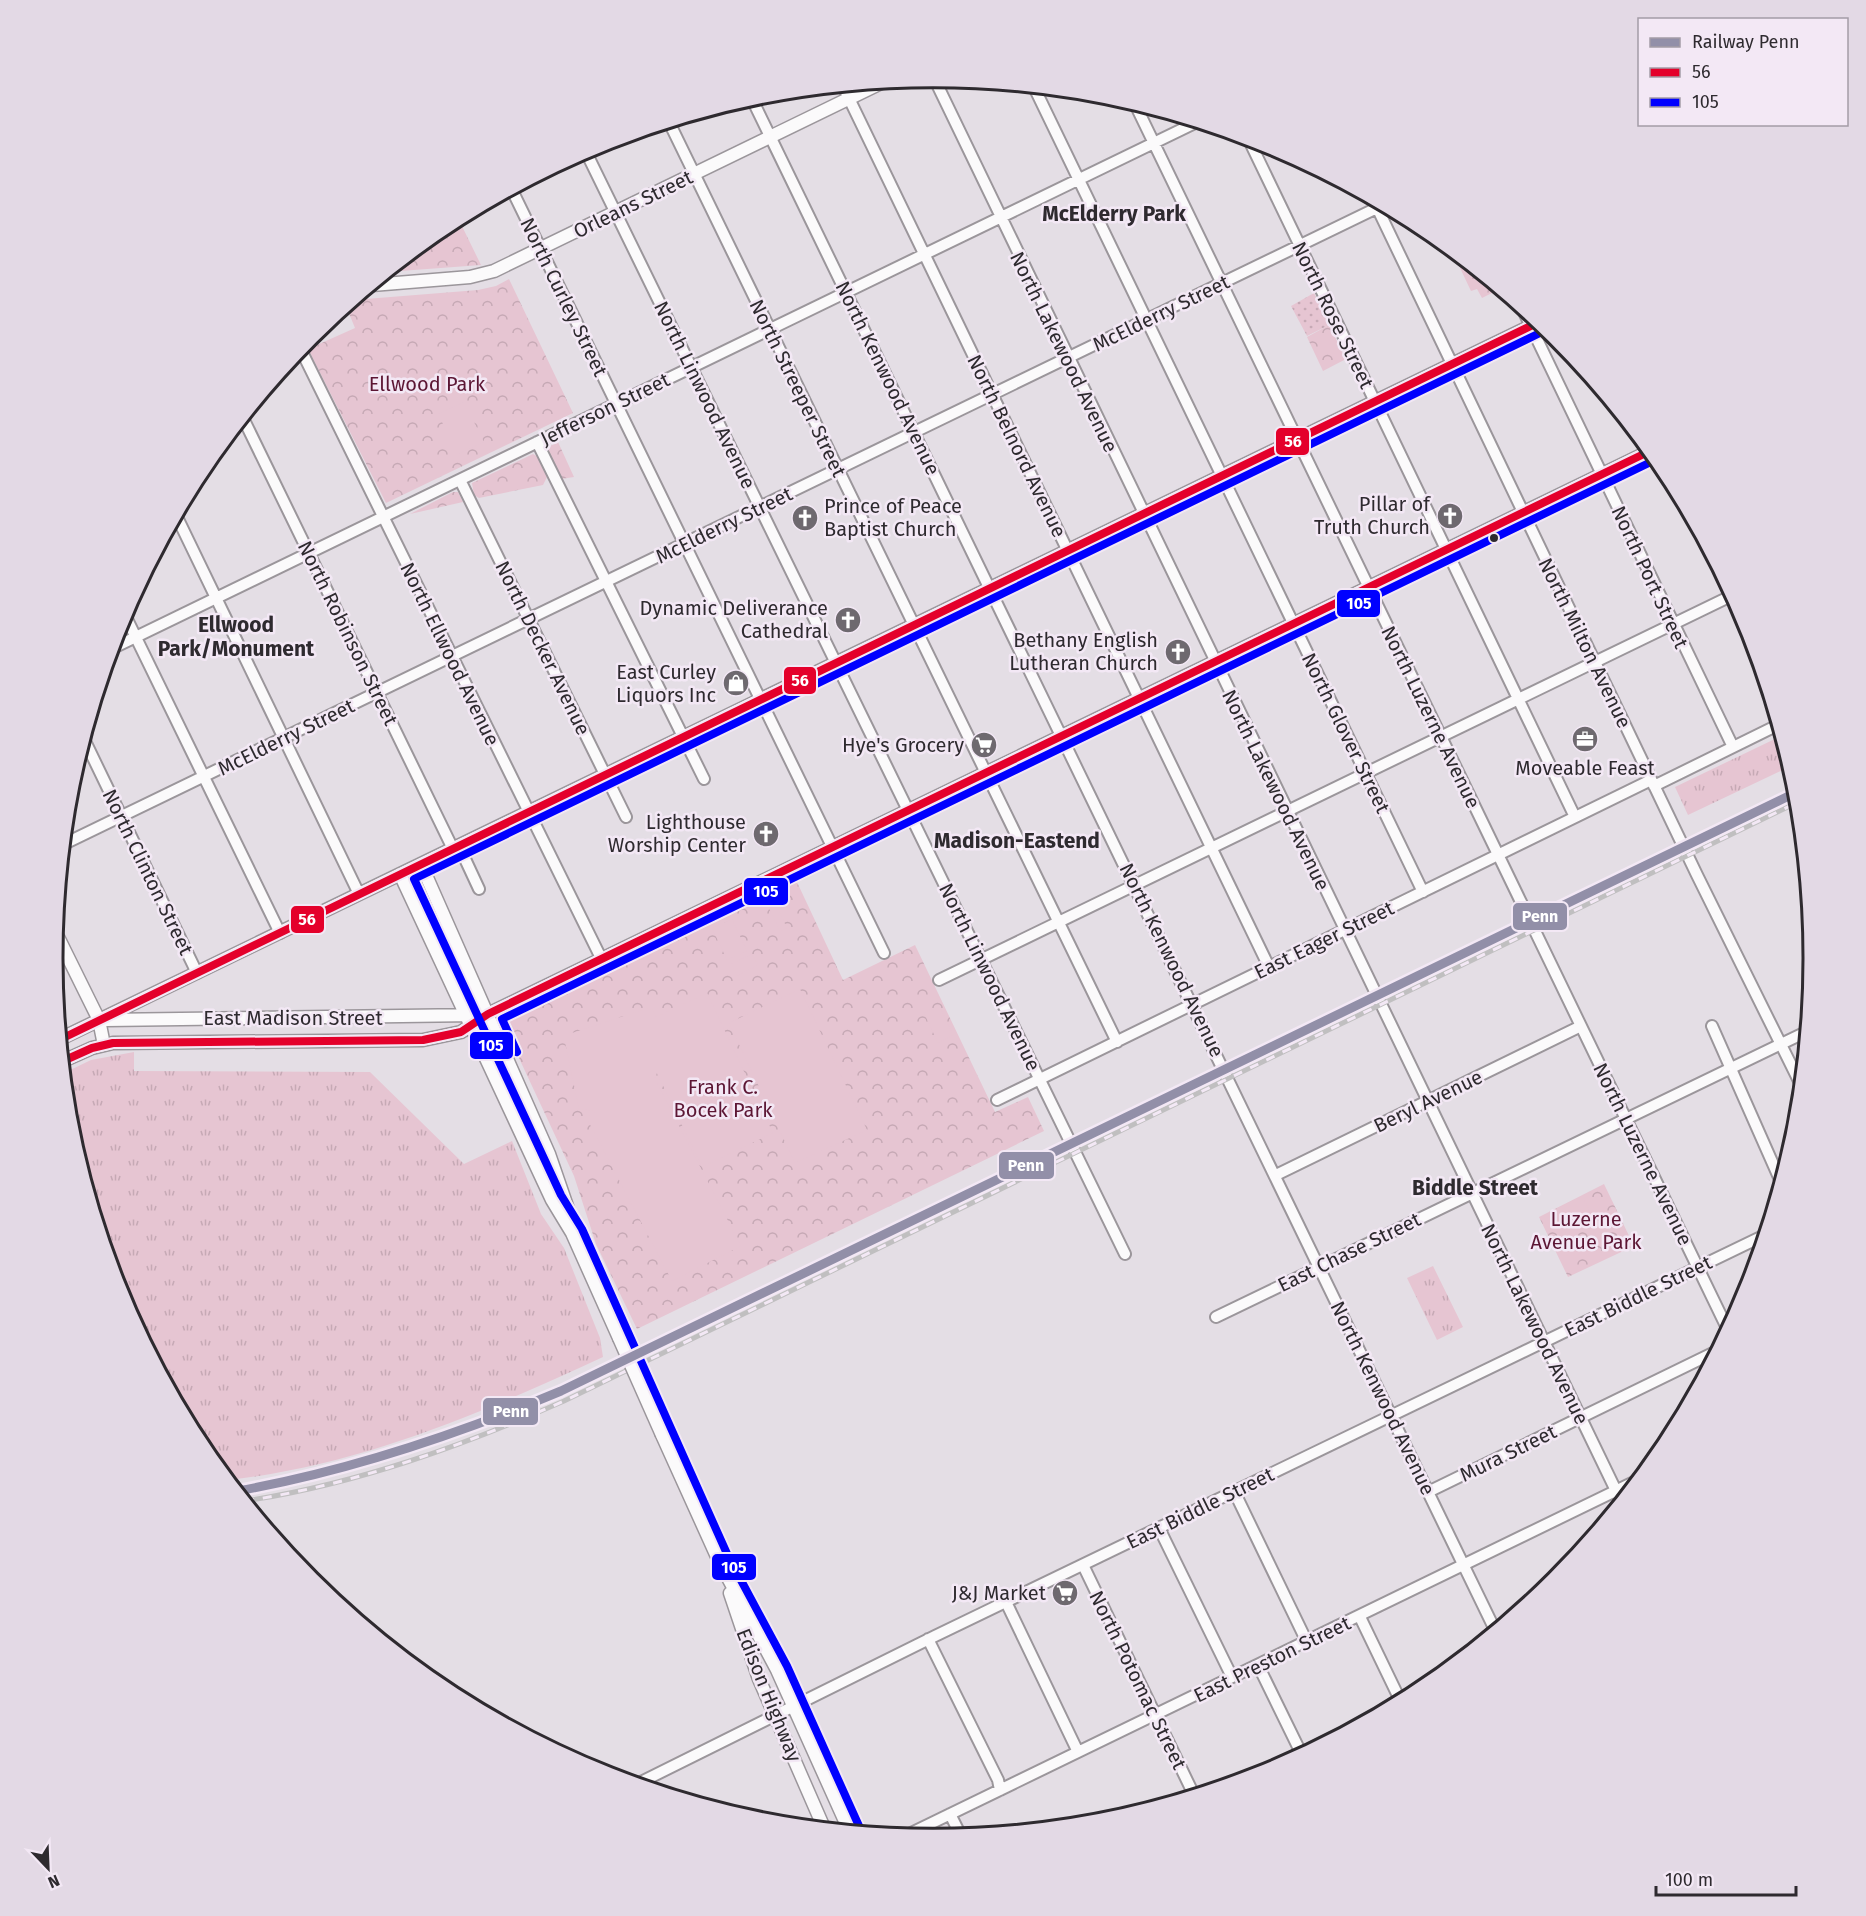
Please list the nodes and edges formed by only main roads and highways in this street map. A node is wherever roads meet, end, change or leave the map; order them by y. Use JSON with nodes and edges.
{"nodes":[{"id":1,"x":865,"y":91,"type":"edge"},
{"id":2,"x":384,"y":284,"type":"edge"},
{"id":3,"x":1530,"y":326,"type":"edge"},
{"id":4,"x":1642,"y":455,"type":"edge"},
{"id":5,"x":421,"y":864,"type":"junction"},
{"id":6,"x":400,"y":874,"type":"junction"},
{"id":7,"x":63,"y":948,"type":"edge"},
{"id":8,"x":488,"y":1014,"type":"junction"},
{"id":9,"x":99,"y":1020,"type":"junction"},
{"id":10,"x":470,"y":1022,"type":"junction"},
{"id":11,"x":67,"y":1036,"type":"edge"},
{"id":12,"x":104,"y":1045,"type":"junction"},
{"id":13,"x":69,"y":1059,"type":"edge"},
{"id":14,"x":572,"y":1233,"type":"junction"},
{"id":15,"x":718,"y":1561,"type":"junction"},
{"id":16,"x":821,"y":1821,"type":"edge"},
{"id":17,"x":846,"y":1823,"type":"edge"}],
"edges":[{"from":1,"to":2,"type":"main road","name":"Orleans Street"},
{"from":3,"to":5,"type":"main road"},
{"from":4,"to":8,"type":"main road","name":"East Madison Street"},
{"from":5,"to":6,"type":"main road"},
{"from":5,"to":8,"type":"main road","name":"Edison Highway"},
{"from":6,"to":9,"type":"main road"},
{"from":6,"to":10,"type":"main road","name":"Edison Highway"},
{"from":7,"to":9,"type":"main road"},
{"from":8,"to":10,"type":"main road","name":"East Madison Street"},
{"from":8,"to":14,"type":"main road","name":"Edison Highway"},
{"from":9,"to":10,"type":"main road","name":"East Madison Street"},
{"from":9,"to":11,"type":"main road"},
{"from":9,"to":12,"type":"main road"},
{"from":10,"to":12,"type":"main road","name":"East Madison Street"},
{"from":10,"to":14,"type":"main road","name":"Edison Highway"},
{"from":12,"to":13,"type":"main road"},
{"from":14,"to":15,"type":"main road","name":"Edison Highway","bridge":true},
{"from":15,"to":16,"type":"main road","name":"Edison Highway"},
{"from":15,"to":17,"type":"main road","name":"Edison Highway"}]}
